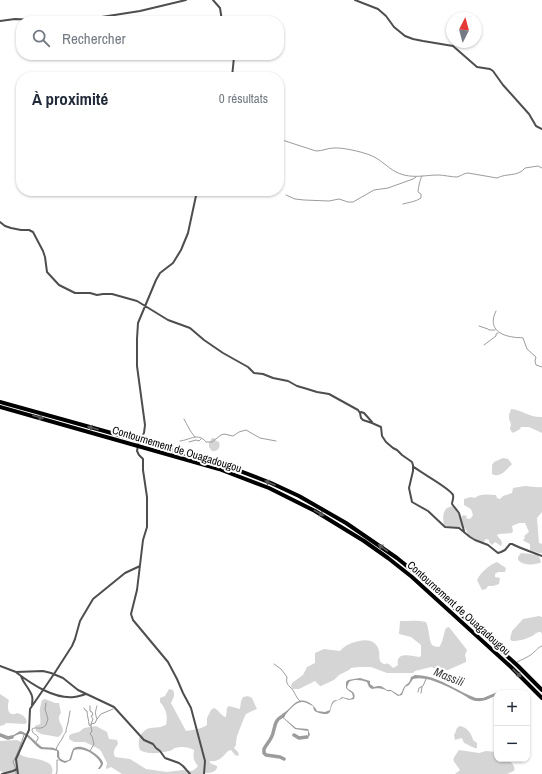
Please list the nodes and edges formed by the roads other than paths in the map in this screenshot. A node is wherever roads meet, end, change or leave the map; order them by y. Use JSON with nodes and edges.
{"nodes":[{"id":1,"x":186,"y":0,"type":"edge"},
{"id":2,"x":213,"y":0,"type":"edge"},
{"id":3,"x":355,"y":0,"type":"edge"},
{"id":4,"x":108,"y":16,"type":"edge"},
{"id":5,"x":221,"y":16,"type":"edge"},
{"id":6,"x":16,"y":19,"type":"edge"},
{"id":7,"x":0,"y":21,"type":"edge"},
{"id":8,"x":234,"y":60,"type":"edge"},
{"id":9,"x":232,"y":72,"type":"edge"},
{"id":10,"x":542,"y":129,"type":"edge"},
{"id":11,"x":195,"y":196,"type":"edge"},
{"id":12,"x":0,"y":222,"type":"edge"},
{"id":13,"x":145,"y":306,"type":"junction"},
{"id":14,"x":0,"y":402,"type":"edge"},
{"id":15,"x":0,"y":407,"type":"edge"},
{"id":16,"x":358,"y":410,"type":"junction"},
{"id":17,"x":373,"y":423,"type":"junction"},
{"id":18,"x":139,"y":440,"type":"junction"},
{"id":19,"x":138,"y":446,"type":"junction"},
{"id":20,"x":414,"y":467,"type":"junction"},
{"id":21,"x":465,"y":533,"type":"junction"},
{"id":22,"x":542,"y":556,"type":"edge"},
{"id":23,"x":140,"y":566,"type":"junction"},
{"id":24,"x":0,"y":666,"type":"edge"},
{"id":25,"x":16,"y":672,"type":"junction"},
{"id":26,"x":54,"y":674,"type":"junction"},
{"id":27,"x":21,"y":676,"type":"junction"},
{"id":28,"x":44,"y":690,"type":"junction"},
{"id":29,"x":542,"y":690,"type":"edge"},
{"id":30,"x":87,"y":694,"type":"junction"},
{"id":31,"x":540,"y":697,"type":"edge"},
{"id":32,"x":32,"y":707,"type":"junction"},
{"id":33,"x":17,"y":769,"type":"junction"},
{"id":34,"x":2,"y":774,"type":"edge"},
{"id":35,"x":18,"y":774,"type":"edge"},
{"id":36,"x":190,"y":774,"type":"edge"},
{"id":37,"x":204,"y":774,"type":"edge"}],
"edges":[{"from":1,"to":4,"type":"street"},
{"from":2,"to":5,"type":"street"},
{"from":3,"to":10,"type":"street"},
{"from":6,"to":7,"type":"street"},
{"from":8,"to":9,"type":"street"},
{"from":11,"to":13,"type":"street"},
{"from":12,"to":13,"type":"street"},
{"from":13,"to":16,"type":"street"},
{"from":13,"to":18,"type":"street"},
{"from":18,"to":14,"type":"highway","name":"Contournement de Ouagadougou","one_way":true},
{"from":15,"to":19,"type":"highway","name":"Contournement de Ouagadougou","one_way":true},
{"from":16,"to":17,"type":"street"},
{"from":16,"to":17,"type":"street"},
{"from":17,"to":20,"type":"street"},
{"from":18,"to":19,"type":"street"},
{"from":29,"to":18,"type":"highway","name":"Contournement de Ouagadougou","one_way":true},
{"from":19,"to":23,"type":"street"},
{"from":19,"to":31,"type":"highway","name":"Contournement de Ouagadougou","one_way":true},
{"from":20,"to":21,"type":"street"},
{"from":20,"to":21,"type":"street"},
{"from":21,"to":22,"type":"street"},
{"from":23,"to":26,"type":"street"},
{"from":23,"to":37,"type":"street"},
{"from":24,"to":25,"type":"street"},
{"from":25,"to":26,"type":"street"},
{"from":25,"to":27,"type":"street"},
{"from":26,"to":28,"type":"street"},
{"from":26,"to":30,"type":"street"},
{"from":27,"to":28,"type":"street"},
{"from":27,"to":32,"type":"street"},
{"from":28,"to":30,"type":"street"},
{"from":28,"to":32,"type":"street"},
{"from":30,"to":36,"type":"street"},
{"from":32,"to":33,"type":"street"},
{"from":33,"to":34,"type":"street"},
{"from":33,"to":35,"type":"street"}]}
